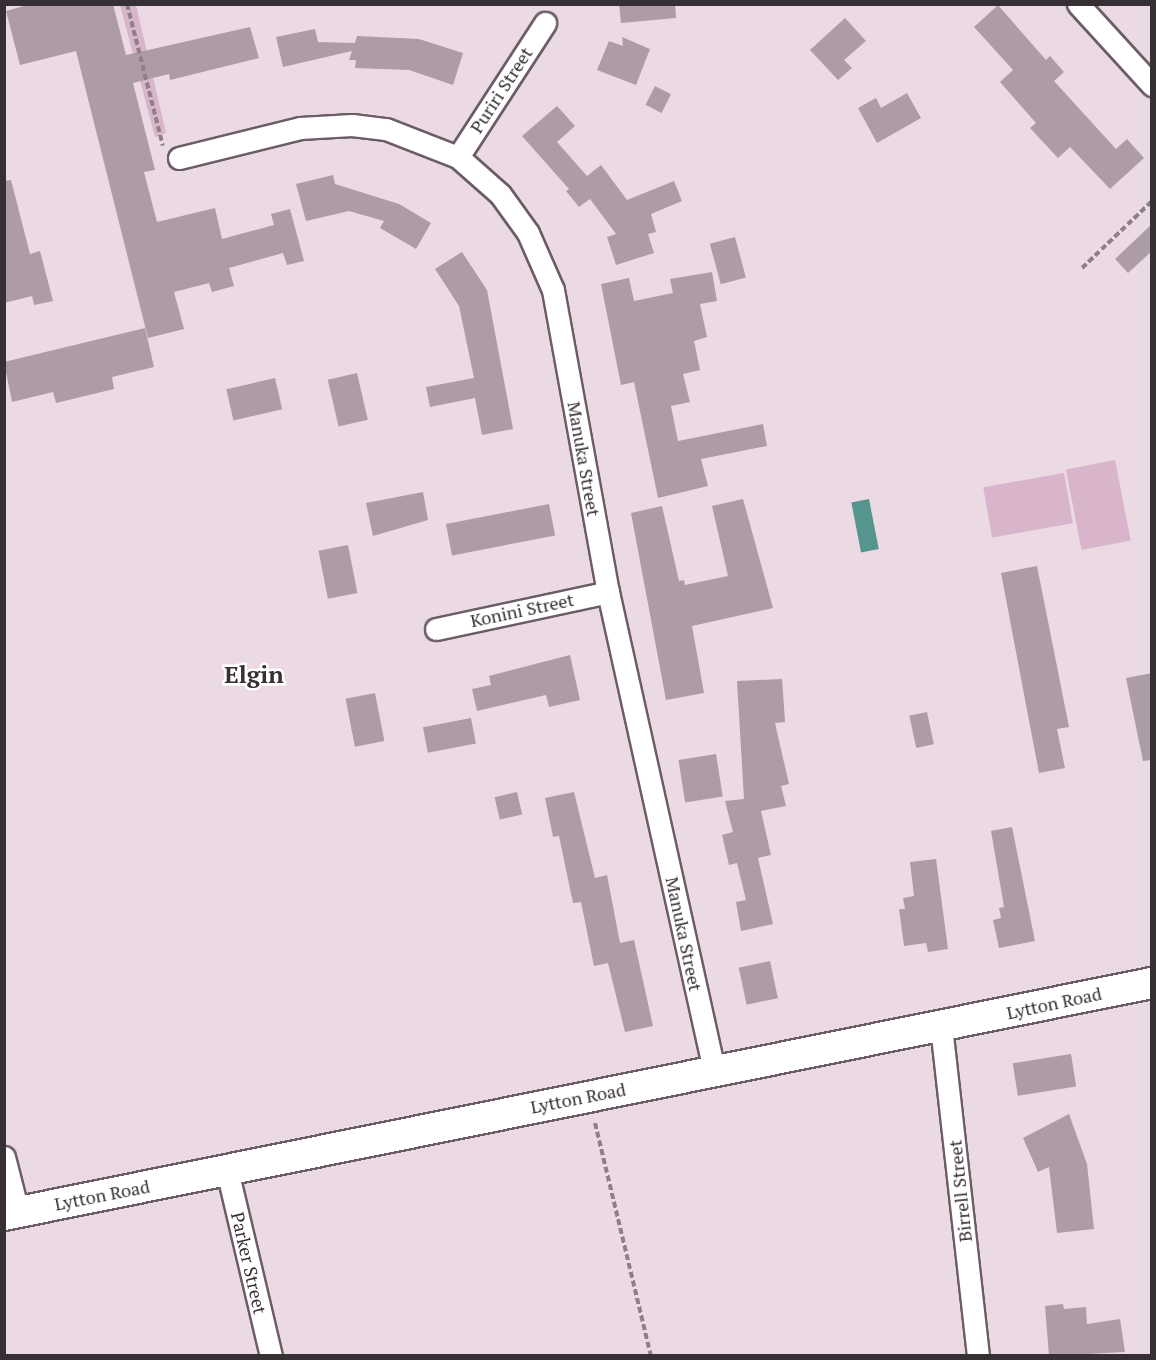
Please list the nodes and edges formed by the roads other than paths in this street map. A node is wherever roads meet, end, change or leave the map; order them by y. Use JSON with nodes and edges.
{"nodes":[{"id":1,"x":1078,"y":4,"type":"edge"},
{"id":2,"x":545,"y":23,"type":"dead end"},
{"id":3,"x":1152,"y":85,"type":"edge"},
{"id":4,"x":458,"y":157,"type":"junction"},
{"id":5,"x":179,"y":158,"type":"road end"},
{"id":6,"x":608,"y":592,"type":"junction"},
{"id":7,"x":436,"y":629,"type":"dead end"},
{"id":8,"x":1152,"y":983,"type":"edge"},
{"id":9,"x":941,"y":1026,"type":"junction"},
{"id":10,"x":714,"y":1071,"type":"junction"},
{"id":11,"x":4,"y":1157,"type":"edge"},
{"id":12,"x":227,"y":1170,"type":"junction"},
{"id":13,"x":11,"y":1213,"type":"edge"},
{"id":14,"x":271,"y":1356,"type":"edge"},
{"id":15,"x":978,"y":1356,"type":"edge"}],
"edges":[{"from":1,"to":3,"type":"street"},
{"from":2,"to":4,"type":"street","name":"Puriri Street"},
{"from":4,"to":5,"type":"street","name":"Manuka Street"},
{"from":4,"to":6,"type":"street","name":"Manuka Street"},
{"from":6,"to":7,"type":"street","name":"Konini Street"},
{"from":6,"to":10,"type":"street","name":"Manuka Street"},
{"from":8,"to":9,"type":"main road","name":"Lytton Road"},
{"from":9,"to":10,"type":"main road","name":"Lytton Road"},
{"from":9,"to":15,"type":"street","name":"Birrell Street"},
{"from":10,"to":12,"type":"main road","name":"Lytton Road"},
{"from":11,"to":13,"type":"street"},
{"from":12,"to":13,"type":"main road","name":"Lytton Road"},
{"from":12,"to":14,"type":"street","name":"Parker Street"}]}
